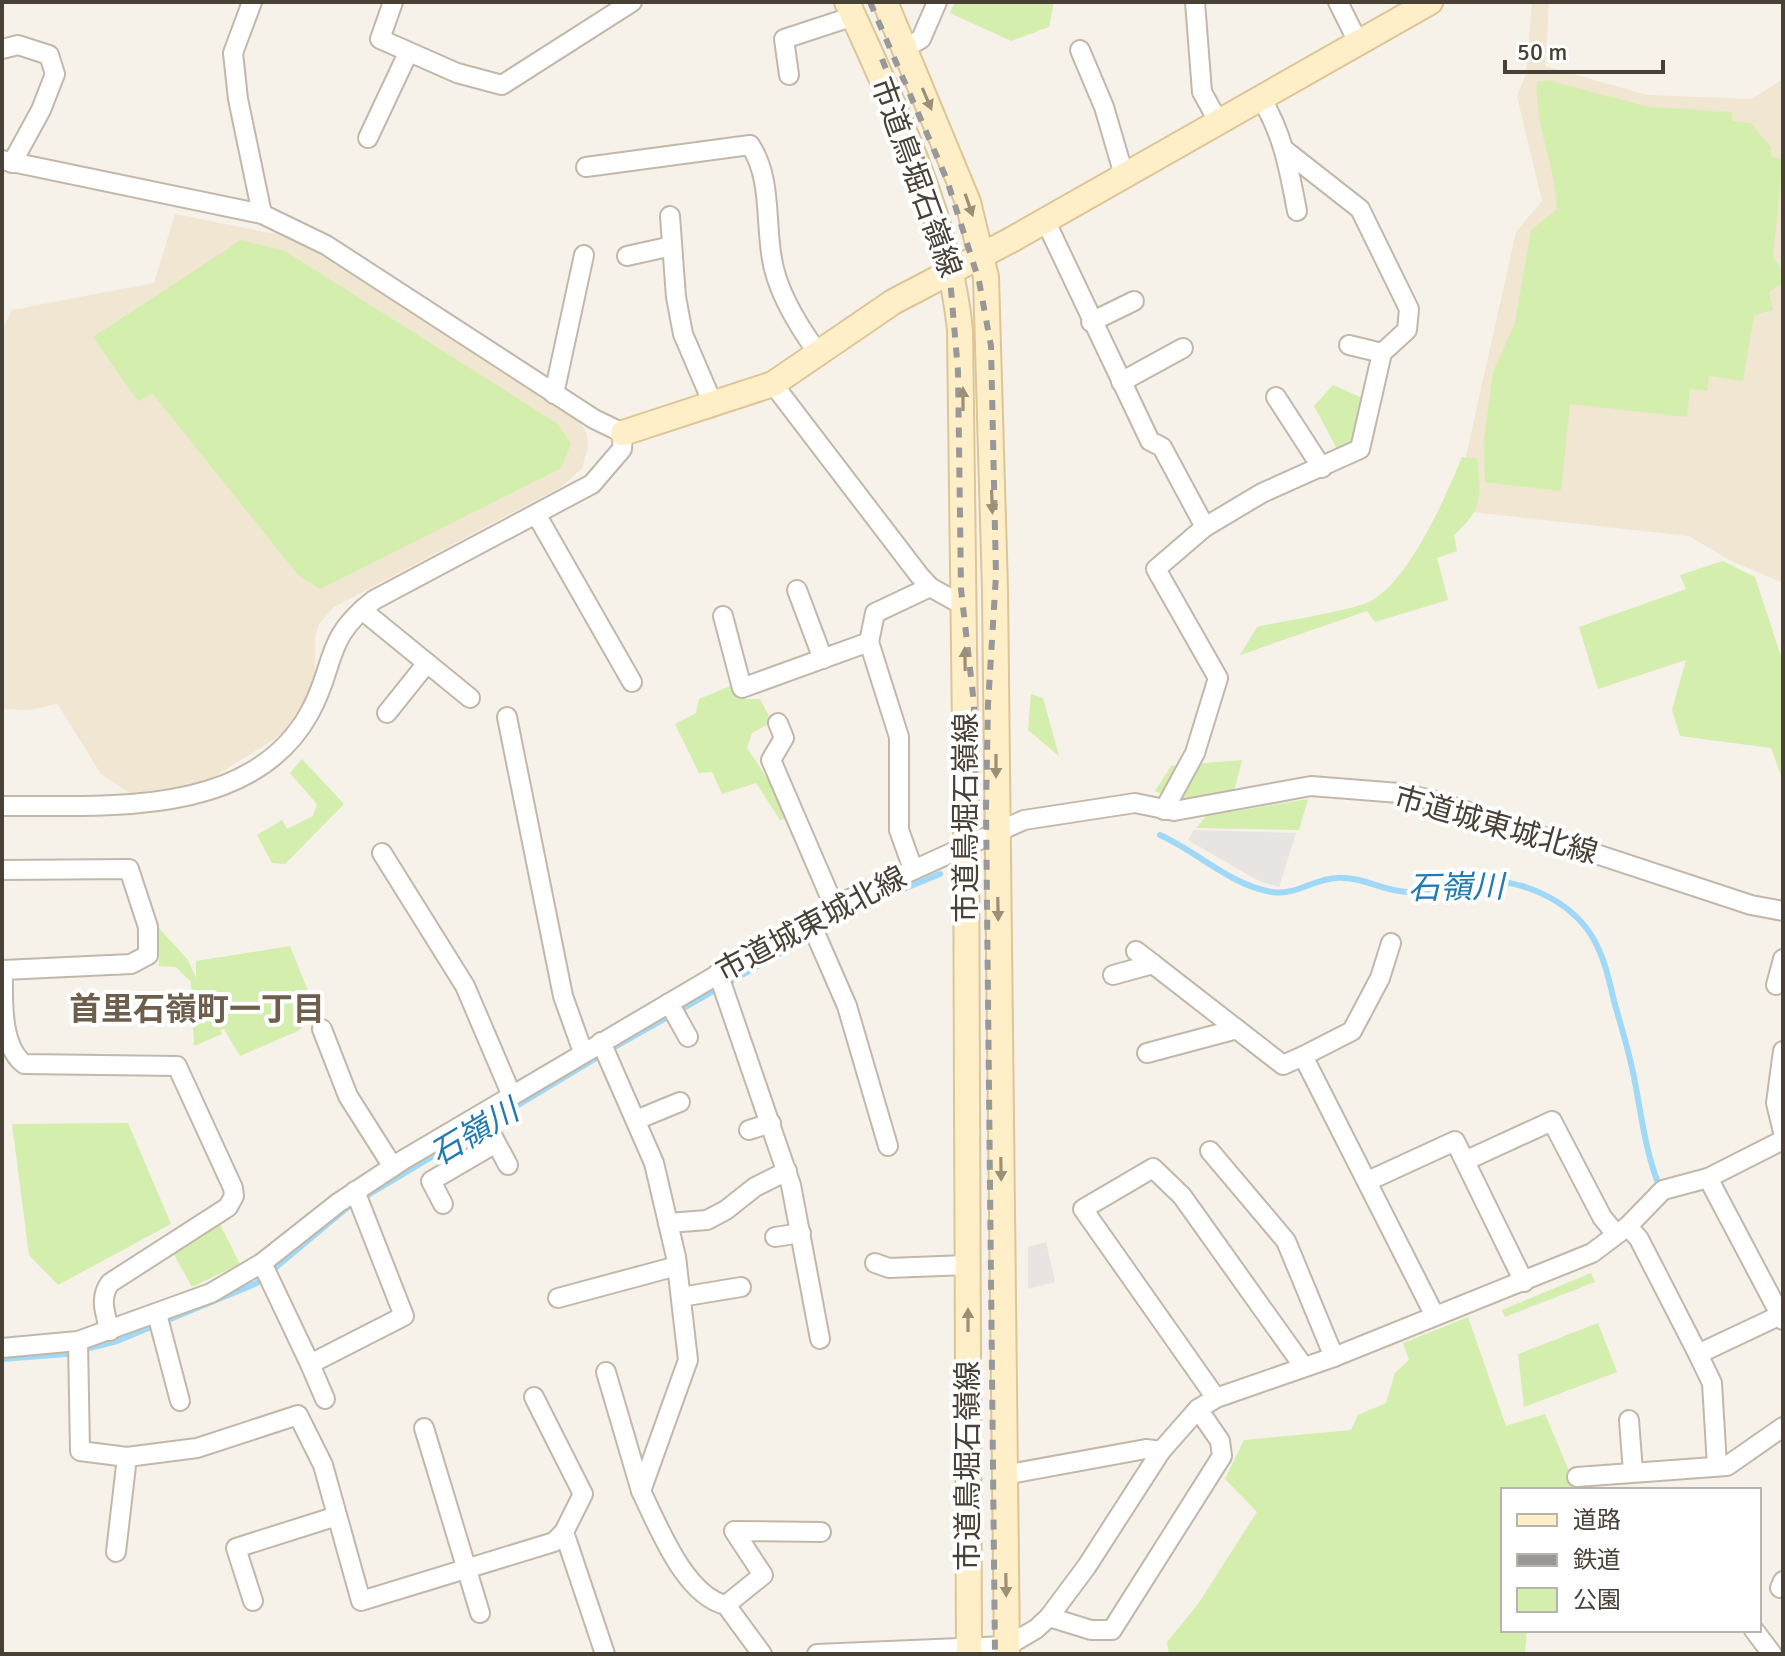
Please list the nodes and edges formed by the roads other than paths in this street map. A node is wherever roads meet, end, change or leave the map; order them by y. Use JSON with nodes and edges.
{"nodes":[{"id":1,"x":252,"y":2,"type":"edge"},
{"id":2,"x":393,"y":2,"type":"edge"},
{"id":3,"x":632,"y":2,"type":"edge"},
{"id":4,"x":885,"y":2,"type":"edge"},
{"id":5,"x":937,"y":2,"type":"edge"},
{"id":6,"x":1195,"y":2,"type":"edge"},
{"id":7,"x":1338,"y":2,"type":"edge"},
{"id":8,"x":1430,"y":2,"type":"edge"},
{"id":9,"x":851,"y":9,"type":"edge"},
{"id":10,"x":1358,"y":42,"type":"junction"},
{"id":11,"x":905,"y":48,"type":"junction"},
{"id":12,"x":2,"y":49,"type":"edge"},
{"id":13,"x":1080,"y":50,"type":"dead end"},
{"id":14,"x":69,"y":51,"type":"dead end"},
{"id":15,"x":408,"y":53,"type":"junction"},
{"id":16,"x":49,"y":55,"type":"junction"},
{"id":17,"x":789,"y":75,"type":"dead end"},
{"id":18,"x":1261,"y":98,"type":"junction"},
{"id":19,"x":1218,"y":121,"type":"junction"},
{"id":20,"x":368,"y":138,"type":"dead end"},
{"id":21,"x":1286,"y":151,"type":"junction"},
{"id":22,"x":7,"y":162,"type":"edge"},
{"id":23,"x":586,"y":167,"type":"dead end"},
{"id":24,"x":1124,"y":175,"type":"junction"},
{"id":25,"x":1297,"y":211,"type":"dead end"},
{"id":26,"x":262,"y":214,"type":"junction"},
{"id":27,"x":670,"y":216,"type":"dead end"},
{"id":28,"x":1045,"y":220,"type":"junction"},
{"id":29,"x":672,"y":246,"type":"junction"},
{"id":30,"x":584,"y":255,"type":"dead end"},
{"id":31,"x":627,"y":256,"type":"dead end"},
{"id":32,"x":982,"y":256,"type":"junction"},
{"id":33,"x":952,"y":272,"type":"junction"},
{"id":34,"x":1134,"y":301,"type":"dead end"},
{"id":35,"x":1091,"y":322,"type":"junction"},
{"id":36,"x":1349,"y":345,"type":"dead end"},
{"id":37,"x":1183,"y":348,"type":"dead end"},
{"id":38,"x":818,"y":353,"type":"junction"},
{"id":39,"x":1382,"y":353,"type":"junction"},
{"id":40,"x":1121,"y":382,"type":"junction"},
{"id":41,"x":773,"y":384,"type":"junction"},
{"id":42,"x":554,"y":394,"type":"junction"},
{"id":43,"x":1276,"y":397,"type":"dead end"},
{"id":44,"x":713,"y":404,"type":"junction"},
{"id":45,"x":623,"y":433,"type":"junction"},
{"id":46,"x":1322,"y":468,"type":"junction"},
{"id":47,"x":536,"y":514,"type":"junction"},
{"id":48,"x":1205,"y":527,"type":"junction"},
{"id":49,"x":930,"y":587,"type":"junction"},
{"id":50,"x":797,"y":590,"type":"dead end"},
{"id":51,"x":964,"y":606,"type":"junction"},
{"id":52,"x":362,"y":610,"type":"junction"},
{"id":53,"x":723,"y":616,"type":"dead end"},
{"id":54,"x":869,"y":642,"type":"junction"},
{"id":55,"x":823,"y":659,"type":"junction"},
{"id":56,"x":427,"y":663,"type":"junction"},
{"id":57,"x":632,"y":682,"type":"dead end"},
{"id":58,"x":470,"y":698,"type":"dead end"},
{"id":59,"x":387,"y":713,"type":"dead end"},
{"id":60,"x":507,"y":717,"type":"dead end"},
{"id":61,"x":778,"y":723,"type":"dead end"},
{"id":62,"x":2,"y":806,"type":"edge"},
{"id":63,"x":1164,"y":810,"type":"junction"},
{"id":64,"x":997,"y":831,"type":"junction"},
{"id":65,"x":966,"y":849,"type":"junction"},
{"id":66,"x":382,"y":853,"type":"dead end"},
{"id":67,"x":913,"y":869,"type":"junction"},
{"id":68,"x":2,"y":870,"type":"edge"},
{"id":69,"x":834,"y":906,"type":"junction"},
{"id":70,"x":1783,"y":911,"type":"edge"},
{"id":71,"x":813,"y":928,"type":"junction"},
{"id":72,"x":1391,"y":943,"type":"dead end"},
{"id":73,"x":1136,"y":951,"type":"dead end"},
{"id":74,"x":1783,"y":959,"type":"edge"},
{"id":75,"x":1153,"y":964,"type":"junction"},
{"id":76,"x":719,"y":975,"type":"junction"},
{"id":77,"x":1113,"y":975,"type":"dead end"},
{"id":78,"x":1776,"y":985,"type":"dead end"},
{"id":79,"x":322,"y":1029,"type":"dead end"},
{"id":80,"x":1237,"y":1029,"type":"junction"},
{"id":81,"x":1783,"y":1051,"type":"edge"},
{"id":82,"x":583,"y":1052,"type":"junction"},
{"id":83,"x":606,"y":1052,"type":"junction"},
{"id":84,"x":1147,"y":1053,"type":"dead end"},
{"id":85,"x":1303,"y":1056,"type":"junction"},
{"id":86,"x":512,"y":1096,"type":"junction"},
{"id":87,"x":680,"y":1102,"type":"dead end"},
{"id":88,"x":482,"y":1116,"type":"junction"},
{"id":89,"x":636,"y":1120,"type":"junction"},
{"id":90,"x":771,"y":1123,"type":"junction"},
{"id":91,"x":749,"y":1130,"type":"dead end"},
{"id":92,"x":1783,"y":1132,"type":"edge"},
{"id":93,"x":1783,"y":1140,"type":"edge"},
{"id":94,"x":496,"y":1142,"type":"junction"},
{"id":95,"x":888,"y":1146,"type":"dead end"},
{"id":96,"x":1210,"y":1151,"type":"dead end"},
{"id":97,"x":1467,"y":1160,"type":"junction"},
{"id":98,"x":508,"y":1165,"type":"dead end"},
{"id":99,"x":393,"y":1167,"type":"junction"},
{"id":100,"x":787,"y":1171,"type":"junction"},
{"id":101,"x":1708,"y":1178,"type":"junction"},
{"id":102,"x":1368,"y":1181,"type":"junction"},
{"id":103,"x":355,"y":1192,"type":"junction"},
{"id":104,"x":443,"y":1204,"type":"dead end"},
{"id":105,"x":668,"y":1223,"type":"junction"},
{"id":106,"x":1621,"y":1230,"type":"junction"},
{"id":107,"x":801,"y":1233,"type":"junction"},
{"id":108,"x":775,"y":1237,"type":"dead end"},
{"id":109,"x":875,"y":1263,"type":"dead end"},
{"id":110,"x":263,"y":1265,"type":"junction"},
{"id":111,"x":967,"y":1265,"type":"junction"},
{"id":112,"x":677,"y":1266,"type":"junction"},
{"id":113,"x":1524,"y":1282,"type":"junction"},
{"id":114,"x":741,"y":1287,"type":"dead end"},
{"id":115,"x":681,"y":1297,"type":"junction"},
{"id":116,"x":558,"y":1298,"type":"dead end"},
{"id":117,"x":1435,"y":1316,"type":"junction"},
{"id":118,"x":1782,"y":1317,"type":"edge"},
{"id":119,"x":159,"y":1318,"type":"junction"},
{"id":120,"x":110,"y":1331,"type":"junction"},
{"id":121,"x":820,"y":1339,"type":"dead end"},
{"id":122,"x":78,"y":1343,"type":"junction"},
{"id":123,"x":2,"y":1348,"type":"edge"},
{"id":124,"x":1698,"y":1354,"type":"junction"},
{"id":125,"x":1334,"y":1357,"type":"junction"},
{"id":126,"x":310,"y":1364,"type":"junction"},
{"id":127,"x":1304,"y":1367,"type":"junction"},
{"id":128,"x":606,"y":1372,"type":"dead end"},
{"id":129,"x":534,"y":1397,"type":"dead end"},
{"id":130,"x":1216,"y":1398,"type":"junction"},
{"id":131,"x":325,"y":1399,"type":"dead end"},
{"id":132,"x":180,"y":1401,"type":"dead end"},
{"id":133,"x":1198,"y":1409,"type":"junction"},
{"id":134,"x":1629,"y":1420,"type":"dead end"},
{"id":135,"x":1783,"y":1427,"type":"edge"},
{"id":136,"x":424,"y":1428,"type":"dead end"},
{"id":137,"x":1161,"y":1451,"type":"junction"},
{"id":138,"x":127,"y":1457,"type":"junction"},
{"id":139,"x":1717,"y":1466,"type":"junction"},
{"id":140,"x":1633,"y":1472,"type":"junction"},
{"id":141,"x":1004,"y":1475,"type":"junction"},
{"id":142,"x":1577,"y":1477,"type":"dead end"},
{"id":143,"x":641,"y":1491,"type":"junction"},
{"id":144,"x":337,"y":1516,"type":"junction"},
{"id":145,"x":564,"y":1532,"type":"junction"},
{"id":146,"x":821,"y":1532,"type":"dead end"},
{"id":147,"x":116,"y":1552,"type":"dead end"},
{"id":148,"x":467,"y":1567,"type":"junction"},
{"id":149,"x":253,"y":1601,"type":"dead end"},
{"id":150,"x":726,"y":1605,"type":"junction"},
{"id":151,"x":480,"y":1613,"type":"dead end"},
{"id":152,"x":1049,"y":1617,"type":"junction"},
{"id":153,"x":1756,"y":1632,"type":"edge"},
{"id":154,"x":1007,"y":1650,"type":"edge"},
{"id":155,"x":969,"y":1652,"type":"edge"},
{"id":156,"x":605,"y":1654,"type":"edge"},
{"id":157,"x":762,"y":1654,"type":"edge"},
{"id":158,"x":817,"y":1654,"type":"edge"},
{"id":159,"x":1772,"y":1654,"type":"edge"}],
"edges":[{"from":1,"to":26,"type":"street"},
{"from":2,"to":15,"type":"street"},
{"from":3,"to":15,"type":"street"},
{"from":4,"to":11,"type":"street","name":"市道鳥堀石嶺線"},
{"from":5,"to":11,"type":"street"},
{"from":6,"to":19,"type":"street"},
{"from":7,"to":10,"type":"street"},
{"from":8,"to":10,"type":"street"},
{"from":9,"to":17,"type":"street"},
{"from":9,"to":33,"type":"street","name":"市道鳥堀石嶺線"},
{"from":10,"to":18,"type":"street"},
{"from":11,"to":32,"type":"street","name":"市道鳥堀石嶺線","one_way":true},
{"from":12,"to":16,"type":"street"},
{"from":13,"to":24,"type":"street"},
{"from":14,"to":16,"type":"street"},
{"from":15,"to":20,"type":"street"},
{"from":16,"to":22,"type":"street"},
{"from":18,"to":19,"type":"street"},
{"from":18,"to":21,"type":"street"},
{"from":19,"to":24,"type":"street"},
{"from":21,"to":25,"type":"street"},
{"from":21,"to":39,"type":"street"},
{"from":22,"to":26,"type":"street"},
{"from":23,"to":38,"type":"street"},
{"from":24,"to":28,"type":"street"},
{"from":26,"to":42,"type":"street"},
{"from":27,"to":29,"type":"street"},
{"from":28,"to":32,"type":"street"},
{"from":28,"to":35,"type":"street"},
{"from":29,"to":31,"type":"street"},
{"from":29,"to":44,"type":"street"},
{"from":30,"to":42,"type":"street"},
{"from":32,"to":33,"type":"street"},
{"from":32,"to":64,"type":"street","name":"市道鳥堀石嶺線","one_way":true},
{"from":33,"to":38,"type":"street"},
{"from":51,"to":33,"type":"street","name":"市道鳥堀石嶺線","one_way":true},
{"from":34,"to":35,"type":"street"},
{"from":35,"to":40,"type":"street"},
{"from":36,"to":39,"type":"street"},
{"from":37,"to":40,"type":"street"},
{"from":38,"to":41,"type":"street"},
{"from":39,"to":46,"type":"street"},
{"from":40,"to":48,"type":"street"},
{"from":41,"to":44,"type":"street"},
{"from":41,"to":49,"type":"street"},
{"from":42,"to":45,"type":"street"},
{"from":43,"to":46,"type":"street"},
{"from":44,"to":45,"type":"street"},
{"from":45,"to":47,"type":"street"},
{"from":46,"to":48,"type":"street"},
{"from":47,"to":52,"type":"street"},
{"from":47,"to":57,"type":"street"},
{"from":48,"to":63,"type":"street"},
{"from":49,"to":51,"type":"street"},
{"from":49,"to":54,"type":"street"},
{"from":50,"to":55,"type":"street"},
{"from":65,"to":51,"type":"street","name":"市道鳥堀石嶺線","one_way":true},
{"from":52,"to":56,"type":"street"},
{"from":52,"to":62,"type":"street"},
{"from":53,"to":55,"type":"street"},
{"from":54,"to":55,"type":"street"},
{"from":54,"to":67,"type":"street"},
{"from":56,"to":58,"type":"street"},
{"from":56,"to":59,"type":"street"},
{"from":60,"to":82,"type":"street"},
{"from":61,"to":69,"type":"street"},
{"from":63,"to":64,"type":"street","name":"市道城東城北線"},
{"from":63,"to":70,"type":"street","name":"市道城東城北線"},
{"from":64,"to":65,"type":"street","name":"市道城東城北線"},
{"from":64,"to":141,"type":"street","name":"市道鳥堀石嶺線","one_way":true},
{"from":65,"to":67,"type":"street","name":"市道城東城北線"},
{"from":65,"to":111,"type":"street","name":"市道鳥堀石嶺線"},
{"from":66,"to":86,"type":"street"},
{"from":67,"to":69,"type":"street","name":"市道城東城北線"},
{"from":68,"to":120,"type":"street"},
{"from":69,"to":71,"type":"street","name":"市道城東城北線"},
{"from":71,"to":76,"type":"street","name":"市道城東城北線"},
{"from":71,"to":95,"type":"street"},
{"from":72,"to":85,"type":"street"},
{"from":73,"to":75,"type":"street"},
{"from":74,"to":78,"type":"street"},
{"from":75,"to":77,"type":"street"},
{"from":75,"to":80,"type":"street"},
{"from":76,"to":83,"type":"street","name":"市道城東城北線"},
{"from":76,"to":90,"type":"street"},
{"from":79,"to":99,"type":"street"},
{"from":80,"to":84,"type":"street"},
{"from":80,"to":85,"type":"street"},
{"from":81,"to":92,"type":"street"},
{"from":82,"to":83,"type":"street","name":"市道城東城北線"},
{"from":82,"to":86,"type":"street","name":"市道城東城北線"},
{"from":83,"to":89,"type":"street"},
{"from":85,"to":102,"type":"street"},
{"from":86,"to":88,"type":"street","name":"市道城東城北線"},
{"from":87,"to":89,"type":"street"},
{"from":88,"to":94,"type":"street"},
{"from":88,"to":99,"type":"street","name":"市道城東城北線"},
{"from":89,"to":105,"type":"street"},
{"from":90,"to":91,"type":"street"},
{"from":90,"to":100,"type":"street"},
{"from":93,"to":101,"type":"street"},
{"from":94,"to":98,"type":"street"},
{"from":94,"to":104,"type":"street"},
{"from":96,"to":125,"type":"street"},
{"from":97,"to":102,"type":"street"},
{"from":97,"to":106,"type":"street"},
{"from":97,"to":113,"type":"street"},
{"from":99,"to":103,"type":"street","name":"市道城東城北線"},
{"from":100,"to":105,"type":"street"},
{"from":100,"to":107,"type":"street"},
{"from":101,"to":106,"type":"street"},
{"from":101,"to":118,"type":"street"},
{"from":102,"to":117,"type":"street"},
{"from":103,"to":110,"type":"street","name":"市道城東城北線"},
{"from":103,"to":126,"type":"street"},
{"from":105,"to":112,"type":"street"},
{"from":106,"to":113,"type":"street"},
{"from":106,"to":124,"type":"street"},
{"from":107,"to":108,"type":"street"},
{"from":107,"to":121,"type":"street"},
{"from":109,"to":111,"type":"street"},
{"from":110,"to":119,"type":"street","name":"市道城東城北線"},
{"from":110,"to":126,"type":"street"},
{"from":155,"to":111,"type":"street","name":"市道鳥堀石嶺線","one_way":true},
{"from":112,"to":115,"type":"street"},
{"from":112,"to":116,"type":"street"},
{"from":113,"to":117,"type":"street"},
{"from":114,"to":115,"type":"street"},
{"from":115,"to":143,"type":"street"},
{"from":117,"to":125,"type":"street"},
{"from":118,"to":124,"type":"street"},
{"from":119,"to":120,"type":"street","name":"市道城東城北線"},
{"from":119,"to":132,"type":"street"},
{"from":120,"to":122,"type":"street","name":"市道城東城北線"},
{"from":122,"to":123,"type":"street","name":"市道城東城北線"},
{"from":122,"to":138,"type":"street"},
{"from":124,"to":139,"type":"street"},
{"from":125,"to":127,"type":"street"},
{"from":126,"to":131,"type":"street"},
{"from":127,"to":130,"type":"street"},
{"from":127,"to":130,"type":"street"},
{"from":128,"to":143,"type":"street"},
{"from":129,"to":145,"type":"street"},
{"from":130,"to":133,"type":"street"},
{"from":133,"to":137,"type":"street"},
{"from":133,"to":152,"type":"street"},
{"from":134,"to":140,"type":"street"},
{"from":135,"to":139,"type":"street"},
{"from":136,"to":148,"type":"street"},
{"from":137,"to":141,"type":"street"},
{"from":137,"to":152,"type":"street"},
{"from":138,"to":144,"type":"street"},
{"from":138,"to":147,"type":"street"},
{"from":139,"to":140,"type":"street"},
{"from":140,"to":142,"type":"street"},
{"from":141,"to":154,"type":"street","name":"市道鳥堀石嶺線","one_way":true},
{"from":143,"to":150,"type":"street"},
{"from":144,"to":148,"type":"street"},
{"from":144,"to":149,"type":"street"},
{"from":145,"to":148,"type":"street"},
{"from":145,"to":156,"type":"street"},
{"from":146,"to":150,"type":"street"},
{"from":148,"to":151,"type":"street"},
{"from":150,"to":157,"type":"street"},
{"from":152,"to":154,"type":"street"},
{"from":153,"to":159,"type":"street"},
{"from":154,"to":155,"type":"street"},
{"from":155,"to":158,"type":"street"}]}
